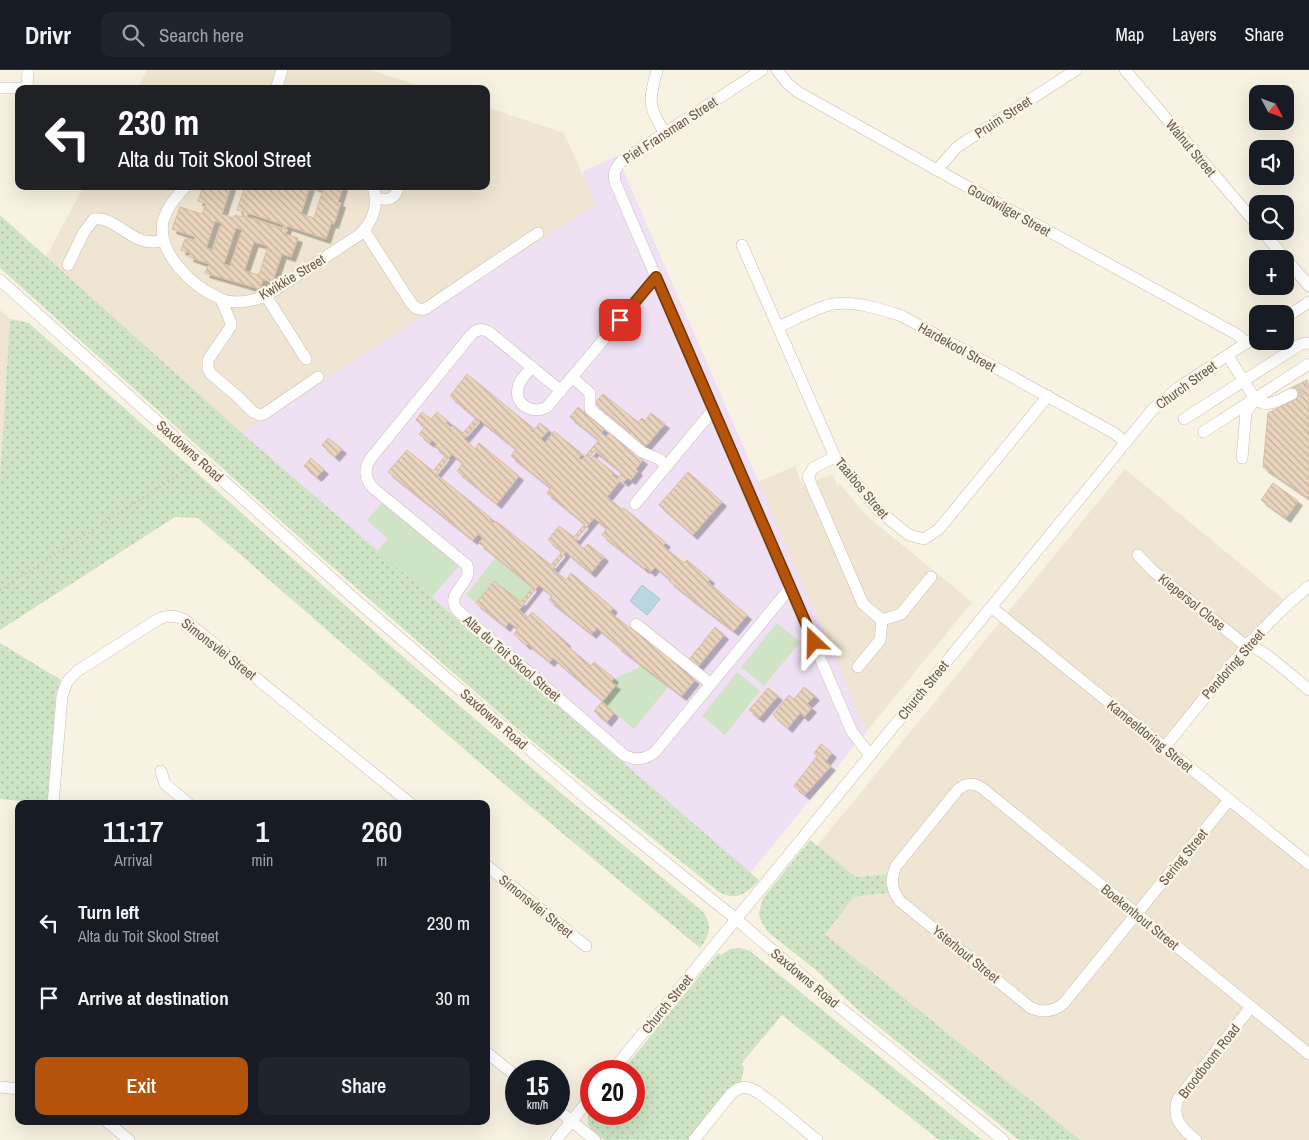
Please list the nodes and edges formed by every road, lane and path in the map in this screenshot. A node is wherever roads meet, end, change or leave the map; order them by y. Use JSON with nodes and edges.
{"nodes":[{"id":1,"x":28,"y":70,"type":"edge"},
{"id":2,"x":282,"y":70,"type":"edge"},
{"id":3,"x":657,"y":70,"type":"edge"},
{"id":4,"x":762,"y":70,"type":"edge"},
{"id":5,"x":777,"y":70,"type":"edge"},
{"id":6,"x":1076,"y":70,"type":"edge"},
{"id":7,"x":1125,"y":70,"type":"edge"},
{"id":8,"x":27,"y":85,"type":"edge"},
{"id":9,"x":277,"y":85,"type":"edge"},
{"id":10,"x":0,"y":88,"type":"edge"},
{"id":11,"x":15,"y":88,"type":"edge"},
{"id":12,"x":665,"y":133,"type":"junction"},
{"id":13,"x":937,"y":170,"type":"junction"},
{"id":14,"x":182,"y":190,"type":"edge"},
{"id":15,"x":398,"y":190,"type":"edge"},
{"id":16,"x":374,"y":192,"type":"edge"},
{"id":17,"x":1249,"y":215,"type":"edge"},
{"id":18,"x":364,"y":230,"type":"junction"},
{"id":19,"x":538,"y":233,"type":"dead end"},
{"id":20,"x":1270,"y":240,"type":"edge"},
{"id":21,"x":164,"y":241,"type":"junction"},
{"id":22,"x":742,"y":245,"type":"dead end"},
{"id":23,"x":68,"y":265,"type":"dead end"},
{"id":24,"x":656,"y":277,"type":"junction"},
{"id":25,"x":0,"y":280,"type":"edge"},
{"id":26,"x":1309,"y":286,"type":"edge"},
{"id":27,"x":266,"y":296,"type":"junction"},
{"id":28,"x":221,"y":299,"type":"junction"},
{"id":29,"x":1309,"y":302,"type":"edge"},
{"id":30,"x":1294,"y":312,"type":"edge"},
{"id":31,"x":778,"y":327,"type":"junction"},
{"id":32,"x":1249,"y":341,"type":"edge"},
{"id":33,"x":1246,"y":343,"type":"junction"},
{"id":34,"x":1309,"y":343,"type":"edge"},
{"id":35,"x":1228,"y":356,"type":"junction"},
{"id":36,"x":306,"y":359,"type":"dead end"},
{"id":37,"x":1309,"y":364,"type":"edge"},
{"id":38,"x":532,"y":367,"type":"junction"},
{"id":39,"x":318,"y":377,"type":"dead end"},
{"id":40,"x":572,"y":378,"type":"junction"},
{"id":41,"x":1243,"y":381,"type":"junction"},
{"id":42,"x":561,"y":391,"type":"junction"},
{"id":43,"x":1292,"y":394,"type":"tunnel mouth"},
{"id":44,"x":1048,"y":396,"type":"junction"},
{"id":45,"x":1255,"y":399,"type":"junction"},
{"id":46,"x":713,"y":410,"type":"junction"},
{"id":47,"x":1184,"y":419,"type":"dead end"},
{"id":48,"x":1203,"y":432,"type":"dead end"},
{"id":49,"x":1125,"y":442,"type":"junction"},
{"id":50,"x":835,"y":457,"type":"junction"},
{"id":51,"x":1242,"y":458,"type":"dead end"},
{"id":52,"x":201,"y":461,"type":"junction"},
{"id":53,"x":667,"y":466,"type":"junction"},
{"id":54,"x":635,"y":504,"type":"dead end"},
{"id":55,"x":1138,"y":555,"type":"dead end"},
{"id":56,"x":931,"y":577,"type":"dead end"},
{"id":57,"x":1309,"y":586,"type":"edge"},
{"id":58,"x":790,"y":588,"type":"junction"},
{"id":59,"x":0,"y":590,"type":"edge"},
{"id":60,"x":991,"y":607,"type":"junction"},
{"id":61,"x":882,"y":620,"type":"junction"},
{"id":62,"x":636,"y":624,"type":"dead end"},
{"id":63,"x":1248,"y":644,"type":"junction"},
{"id":64,"x":858,"y":667,"type":"dead end"},
{"id":65,"x":711,"y":684,"type":"junction"},
{"id":66,"x":1309,"y":690,"type":"edge"},
{"id":67,"x":1164,"y":748,"type":"junction"},
{"id":68,"x":870,"y":755,"type":"junction"},
{"id":69,"x":161,"y":771,"type":"dead end"},
{"id":70,"x":969,"y":784,"type":"joint"},
{"id":71,"x":53,"y":800,"type":"edge"},
{"id":72,"x":184,"y":800,"type":"edge"},
{"id":73,"x":406,"y":800,"type":"edge"},
{"id":74,"x":1229,"y":800,"type":"junction"},
{"id":75,"x":1309,"y":864,"type":"edge"},
{"id":76,"x":490,"y":868,"type":"edge"},
{"id":77,"x":1136,"y":914,"type":"junction"},
{"id":78,"x":736,"y":919,"type":"junction"},
{"id":79,"x":586,"y":946,"type":"dead end"},
{"id":80,"x":1251,"y":1008,"type":"junction"},
{"id":81,"x":1309,"y":1054,"type":"edge"},
{"id":82,"x":490,"y":1055,"type":"edge"},
{"id":83,"x":621,"y":1060,"type":"edge"},
{"id":84,"x":505,"y":1067,"type":"edge"},
{"id":85,"x":0,"y":1088,"type":"edge"},
{"id":86,"x":15,"y":1089,"type":"edge"},
{"id":87,"x":580,"y":1111,"type":"edge"},
{"id":88,"x":572,"y":1121,"type":"junction"},
{"id":89,"x":111,"y":1125,"type":"edge"},
{"id":90,"x":129,"y":1140,"type":"edge"},
{"id":91,"x":556,"y":1140,"type":"edge"},
{"id":92,"x":594,"y":1140,"type":"edge"},
{"id":93,"x":694,"y":1140,"type":"edge"},
{"id":94,"x":817,"y":1140,"type":"edge"},
{"id":95,"x":1003,"y":1140,"type":"edge"},
{"id":96,"x":1196,"y":1140,"type":"edge"}],
"edges":[{"from":1,"to":8,"type":"street"},
{"from":2,"to":9,"type":"street"},
{"from":3,"to":12,"type":"street"},
{"from":4,"to":12,"type":"street","name":"Piet Fransman Street"},
{"from":5,"to":13,"type":"street","name":"Goudwilger Street"},
{"from":6,"to":13,"type":"street","name":"Pruim Street"},
{"from":7,"to":17,"type":"street","name":"Walnut Street"},
{"from":10,"to":11,"type":"street"},
{"from":12,"to":24,"type":"street","name":"Piet Fransman Street"},
{"from":13,"to":33,"type":"street","name":"Goudwilger Street"},
{"from":14,"to":21,"type":"street"},
{"from":15,"to":16,"type":"street"},
{"from":16,"to":18,"type":"street","name":"Kwikkie Street"},
{"from":18,"to":19,"type":"street"},
{"from":18,"to":27,"type":"street","name":"Kwikkie Street"},
{"from":20,"to":26,"type":"street"},
{"from":21,"to":23,"type":"street"},
{"from":21,"to":28,"type":"street","name":"Kwikkie Street"},
{"from":22,"to":31,"type":"street","name":"Taaibos Street"},
{"from":24,"to":40,"type":"street"},
{"from":24,"to":46,"type":"street","name":"Piet Fransman Street"},
{"from":25,"to":52,"type":"street","name":"Saxdowns Road"},
{"from":27,"to":28,"type":"street","name":"Kwikkie Street"},
{"from":27,"to":36,"type":"street"},
{"from":28,"to":39,"type":"street"},
{"from":29,"to":30,"type":"street"},
{"from":31,"to":44,"type":"street","name":"Hardekool Street"},
{"from":31,"to":50,"type":"street","name":"Taaibos Street"},
{"from":32,"to":33,"type":"street","name":"Church Street"},
{"from":33,"to":35,"type":"street","name":"Church Street"},
{"from":34,"to":41,"type":"street"},
{"from":35,"to":41,"type":"street"},
{"from":35,"to":49,"type":"street","name":"Church Street"},
{"from":37,"to":45,"type":"street"},
{"from":38,"to":42,"type":"street","name":"Alta du Toit Skool Street"},
{"from":38,"to":42,"type":"street"},
{"from":38,"to":65,"type":"street","name":"Alta du Toit Skool Street"},
{"from":40,"to":42,"type":"street"},
{"from":40,"to":53,"type":"street"},
{"from":41,"to":45,"type":"street"},
{"from":41,"to":47,"type":"street"},
{"from":43,"to":45,"type":"street"},
{"from":44,"to":49,"type":"street","name":"Hardekool Street"},
{"from":44,"to":50,"type":"street","name":"Taaibos Street"},
{"from":45,"to":48,"type":"street"},
{"from":45,"to":51,"type":"street"},
{"from":46,"to":53,"type":"street"},
{"from":46,"to":58,"type":"street","name":"Piet Fransman Street"},
{"from":49,"to":60,"type":"street","name":"Church Street"},
{"from":50,"to":61,"type":"street"},
{"from":52,"to":59,"type":"path"},
{"from":52,"to":78,"type":"street","name":"Saxdowns Road"},
{"from":53,"to":54,"type":"street"},
{"from":55,"to":63,"type":"street","name":"Kiepersol Close"},
{"from":56,"to":61,"type":"street"},
{"from":57,"to":63,"type":"street","name":"Pendoring Street"},
{"from":58,"to":65,"type":"street","name":"Alta du Toit Skool Street"},
{"from":58,"to":68,"type":"street","name":"Piet Fransman Street"},
{"from":60,"to":67,"type":"street","name":"Kameeldoring Street"},
{"from":60,"to":68,"type":"street","name":"Church Street"},
{"from":61,"to":64,"type":"street"},
{"from":62,"to":65,"type":"street"},
{"from":63,"to":66,"type":"street","name":"Kiepersol Close"},
{"from":63,"to":67,"type":"street","name":"Pendoring Street"},
{"from":67,"to":74,"type":"street","name":"Kameeldoring Street"},
{"from":68,"to":78,"type":"street","name":"Church Street"},
{"from":69,"to":72,"type":"street"},
{"from":70,"to":77,"type":"street","name":"Boekenhout Street"},
{"from":70,"to":77,"type":"street","name":"Ysterhout Street"},
{"from":71,"to":73,"type":"street","name":"Simonsvlei Street"},
{"from":74,"to":75,"type":"street","name":"Kameeldoring Street"},
{"from":74,"to":77,"type":"street","name":"Sering Street"},
{"from":76,"to":79,"type":"street","name":"Simonsvlei Street"},
{"from":77,"to":80,"type":"street","name":"Boekenhout Street"},
{"from":78,"to":83,"type":"street","name":"Church Street"},
{"from":78,"to":95,"type":"street","name":"Saxdowns Road"},
{"from":80,"to":81,"type":"street","name":"Boekenhout Street"},
{"from":80,"to":96,"type":"street","name":"Broodboom Road"},
{"from":82,"to":84,"type":"street"},
{"from":85,"to":86,"type":"street"},
{"from":87,"to":88,"type":"street"},
{"from":88,"to":91,"type":"street"},
{"from":88,"to":92,"type":"street"},
{"from":89,"to":90,"type":"street"},
{"from":93,"to":94,"type":"street"}]}
